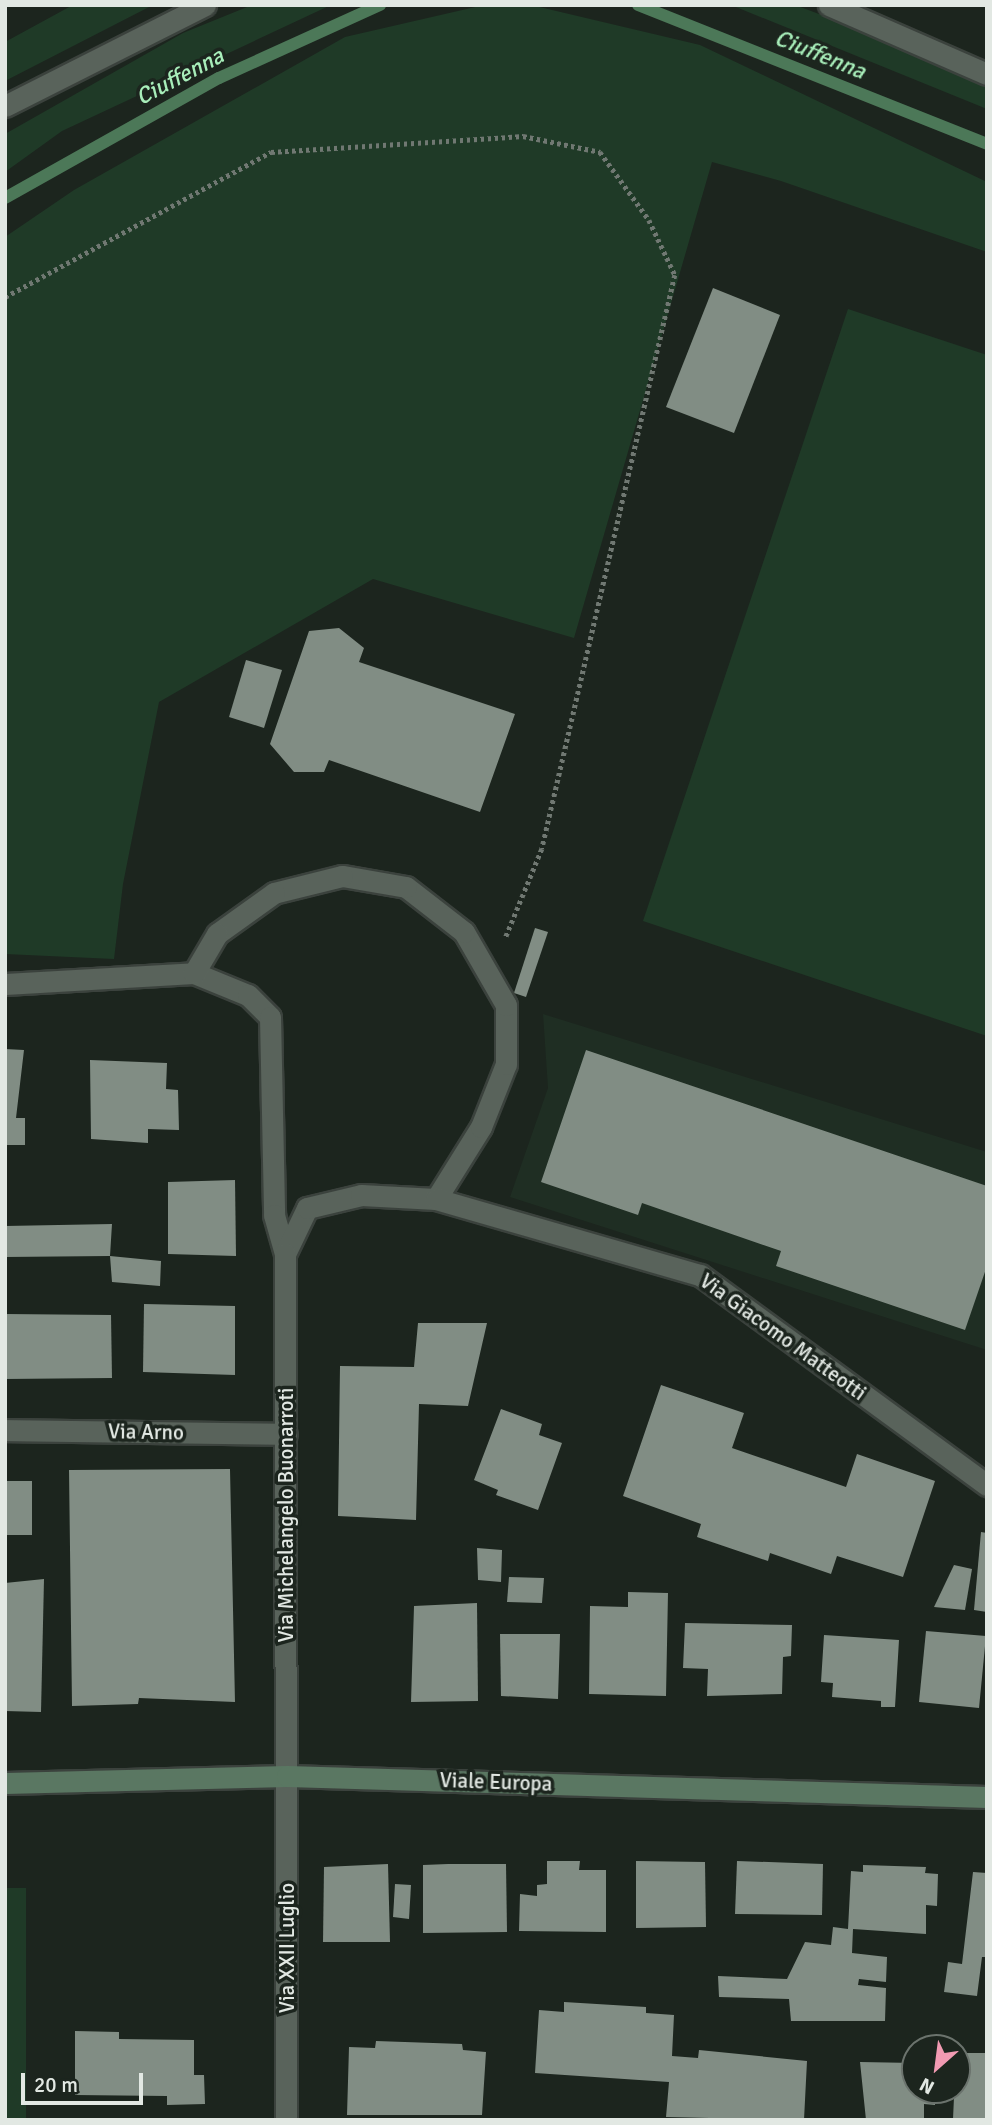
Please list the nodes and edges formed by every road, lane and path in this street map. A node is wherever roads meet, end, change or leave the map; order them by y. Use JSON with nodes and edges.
{"nodes":[{"id":1,"x":205,"y":5,"type":"edge"},
{"id":2,"x":829,"y":5,"type":"edge"},
{"id":3,"x":987,"y":74,"type":"edge"},
{"id":4,"x":5,"y":106,"type":"edge"},
{"id":5,"x":5,"y":297,"type":"edge"},
{"id":6,"x":194,"y":973,"type":"junction"},
{"id":7,"x":489,"y":976,"type":"junction"},
{"id":8,"x":5,"y":984,"type":"edge"},
{"id":9,"x":436,"y":1199,"type":"junction"},
{"id":10,"x":285,"y":1254,"type":"junction"},
{"id":11,"x":5,"y":1430,"type":"edge"},
{"id":12,"x":286,"y":1434,"type":"junction"},
{"id":13,"x":987,"y":1485,"type":"edge"},
{"id":14,"x":287,"y":1776,"type":"junction"},
{"id":15,"x":5,"y":1783,"type":"edge"},
{"id":16,"x":987,"y":1797,"type":"edge"},
{"id":17,"x":286,"y":2120,"type":"edge"}],
"edges":[{"from":1,"to":4,"type":"street"},
{"from":2,"to":3,"type":"street"},
{"from":5,"to":7,"type":"path"},
{"from":6,"to":7,"type":"street"},
{"from":6,"to":8,"type":"street"},
{"from":6,"to":10,"type":"street"},
{"from":7,"to":9,"type":"street"},
{"from":9,"to":10,"type":"street","name":"Via Giacomo Matteotti"},
{"from":9,"to":13,"type":"street","name":"Via Giacomo Matteotti"},
{"from":10,"to":12,"type":"street","name":"Via Michelangelo Buonarroti"},
{"from":11,"to":12,"type":"street","name":"Via Arno"},
{"from":12,"to":14,"type":"street","name":"Via Michelangelo Buonarroti"},
{"from":14,"to":15,"type":"street","name":"Viale Europa"},
{"from":14,"to":16,"type":"street","name":"Viale Europa"},
{"from":14,"to":17,"type":"street","name":"Via XXII Luglio"}]}
